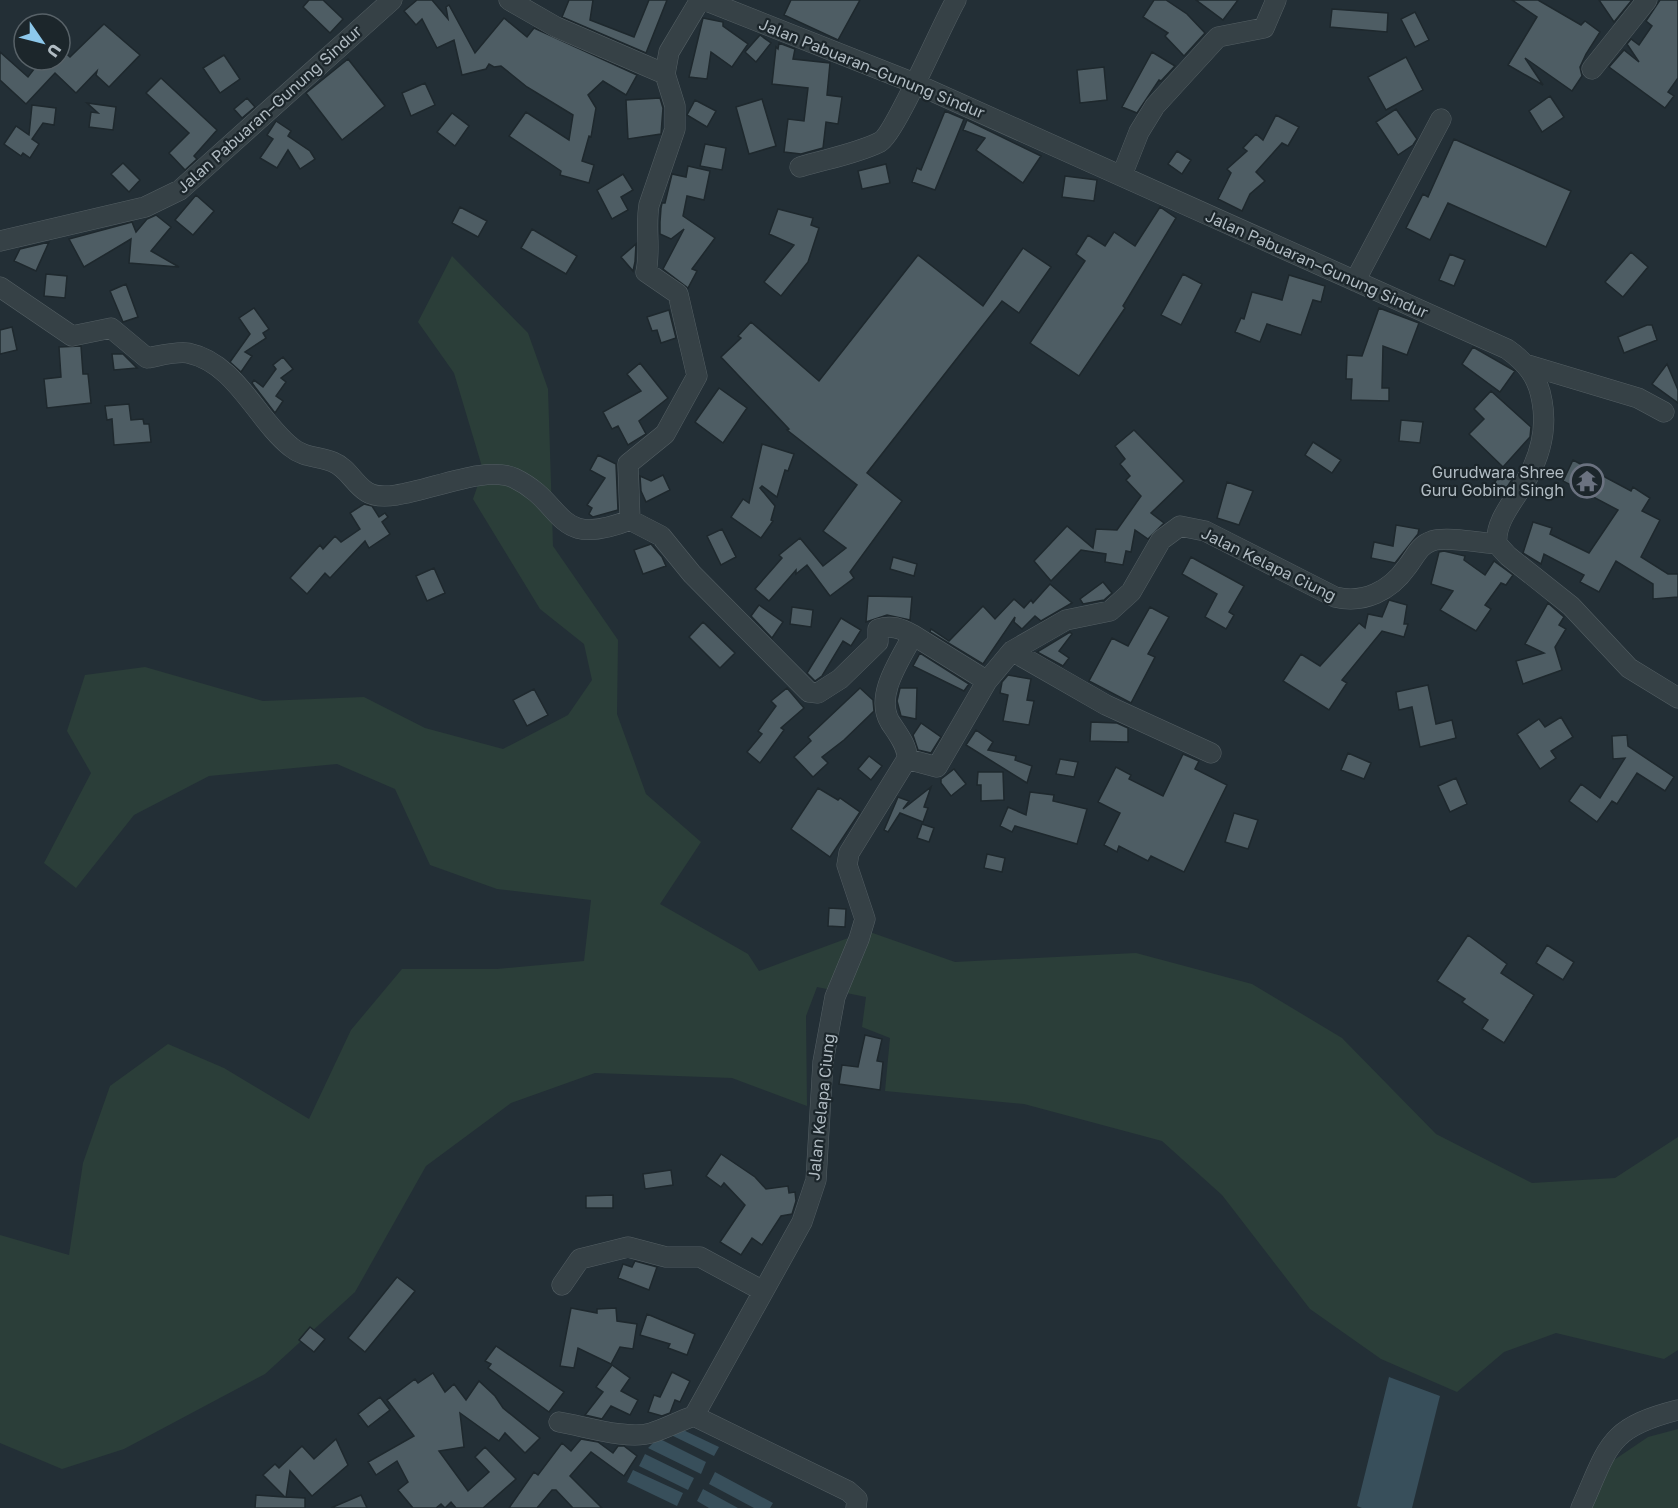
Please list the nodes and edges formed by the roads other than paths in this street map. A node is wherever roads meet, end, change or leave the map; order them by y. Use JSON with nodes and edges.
{"nodes":[{"id":1,"x":392,"y":0,"type":"edge"},
{"id":2,"x":509,"y":0,"type":"edge"},
{"id":3,"x":702,"y":0,"type":"edge"},
{"id":4,"x":956,"y":0,"type":"edge"},
{"id":5,"x":1276,"y":0,"type":"edge"},
{"id":6,"x":1647,"y":0,"type":"edge"},
{"id":7,"x":1592,"y":69,"type":"dead end"},
{"id":8,"x":665,"y":74,"type":"junction"},
{"id":9,"x":914,"y":83,"type":"junction"},
{"id":10,"x":1440,"y":119,"type":"dead end"},
{"id":11,"x":800,"y":167,"type":"dead end"},
{"id":12,"x":1122,"y":175,"type":"junction"},
{"id":13,"x":0,"y":241,"type":"edge"},
{"id":14,"x":1355,"y":281,"type":"junction"},
{"id":15,"x":0,"y":287,"type":"edge"},
{"id":16,"x":1528,"y":365,"type":"junction"},
{"id":17,"x":1664,"y":412,"type":"dead end"},
{"id":18,"x":630,"y":520,"type":"junction"},
{"id":19,"x":1497,"y":544,"type":"junction"},
{"id":20,"x":913,"y":635,"type":"junction"},
{"id":21,"x":1012,"y":651,"type":"junction"},
{"id":22,"x":987,"y":681,"type":"junction"},
{"id":23,"x":1678,"y":698,"type":"edge"},
{"id":24,"x":1210,"y":753,"type":"dead end"},
{"id":25,"x":908,"y":759,"type":"junction"},
{"id":26,"x":562,"y":1285,"type":"dead end"},
{"id":27,"x":763,"y":1291,"type":"junction"},
{"id":28,"x":1678,"y":1410,"type":"edge"},
{"id":29,"x":694,"y":1416,"type":"junction"},
{"id":30,"x":559,"y":1422,"type":"dead end"},
{"id":31,"x":856,"y":1508,"type":"edge"},
{"id":32,"x":1581,"y":1508,"type":"edge"}],
"edges":[{"from":1,"to":13,"type":"street","name":"Jalan Pabuaran–Gunung Sindur"},
{"from":2,"to":8,"type":"street"},
{"from":3,"to":8,"type":"street"},
{"from":3,"to":9,"type":"street","name":"Jalan Pabuaran–Gunung Sindur"},
{"from":4,"to":9,"type":"street"},
{"from":5,"to":12,"type":"street"},
{"from":6,"to":7,"type":"street"},
{"from":8,"to":18,"type":"street"},
{"from":9,"to":11,"type":"street"},
{"from":9,"to":12,"type":"street","name":"Jalan Pabuaran–Gunung Sindur"},
{"from":10,"to":14,"type":"street"},
{"from":12,"to":14,"type":"street","name":"Jalan Pabuaran–Gunung Sindur"},
{"from":14,"to":16,"type":"street","name":"Jalan Pabuaran–Gunung Sindur"},
{"from":15,"to":18,"type":"street"},
{"from":16,"to":17,"type":"street"},
{"from":16,"to":19,"type":"street","name":"Jalan Pabuaran–Gunung Sindur"},
{"from":18,"to":20,"type":"street"},
{"from":19,"to":21,"type":"street","name":"Jalan Kelapa Ciung"},
{"from":19,"to":23,"type":"street"},
{"from":20,"to":22,"type":"street"},
{"from":20,"to":25,"type":"street"},
{"from":21,"to":22,"type":"street","name":"Jalan Kelapa Ciung"},
{"from":21,"to":24,"type":"street"},
{"from":22,"to":25,"type":"street","name":"Jalan Kelapa Ciung"},
{"from":25,"to":27,"type":"street","name":"Jalan Kelapa Ciung"},
{"from":26,"to":27,"type":"street"},
{"from":27,"to":29,"type":"street","name":"Jalan Kelapa Ciung"},
{"from":28,"to":32,"type":"street"},
{"from":29,"to":30,"type":"street"},
{"from":29,"to":31,"type":"street"}]}
